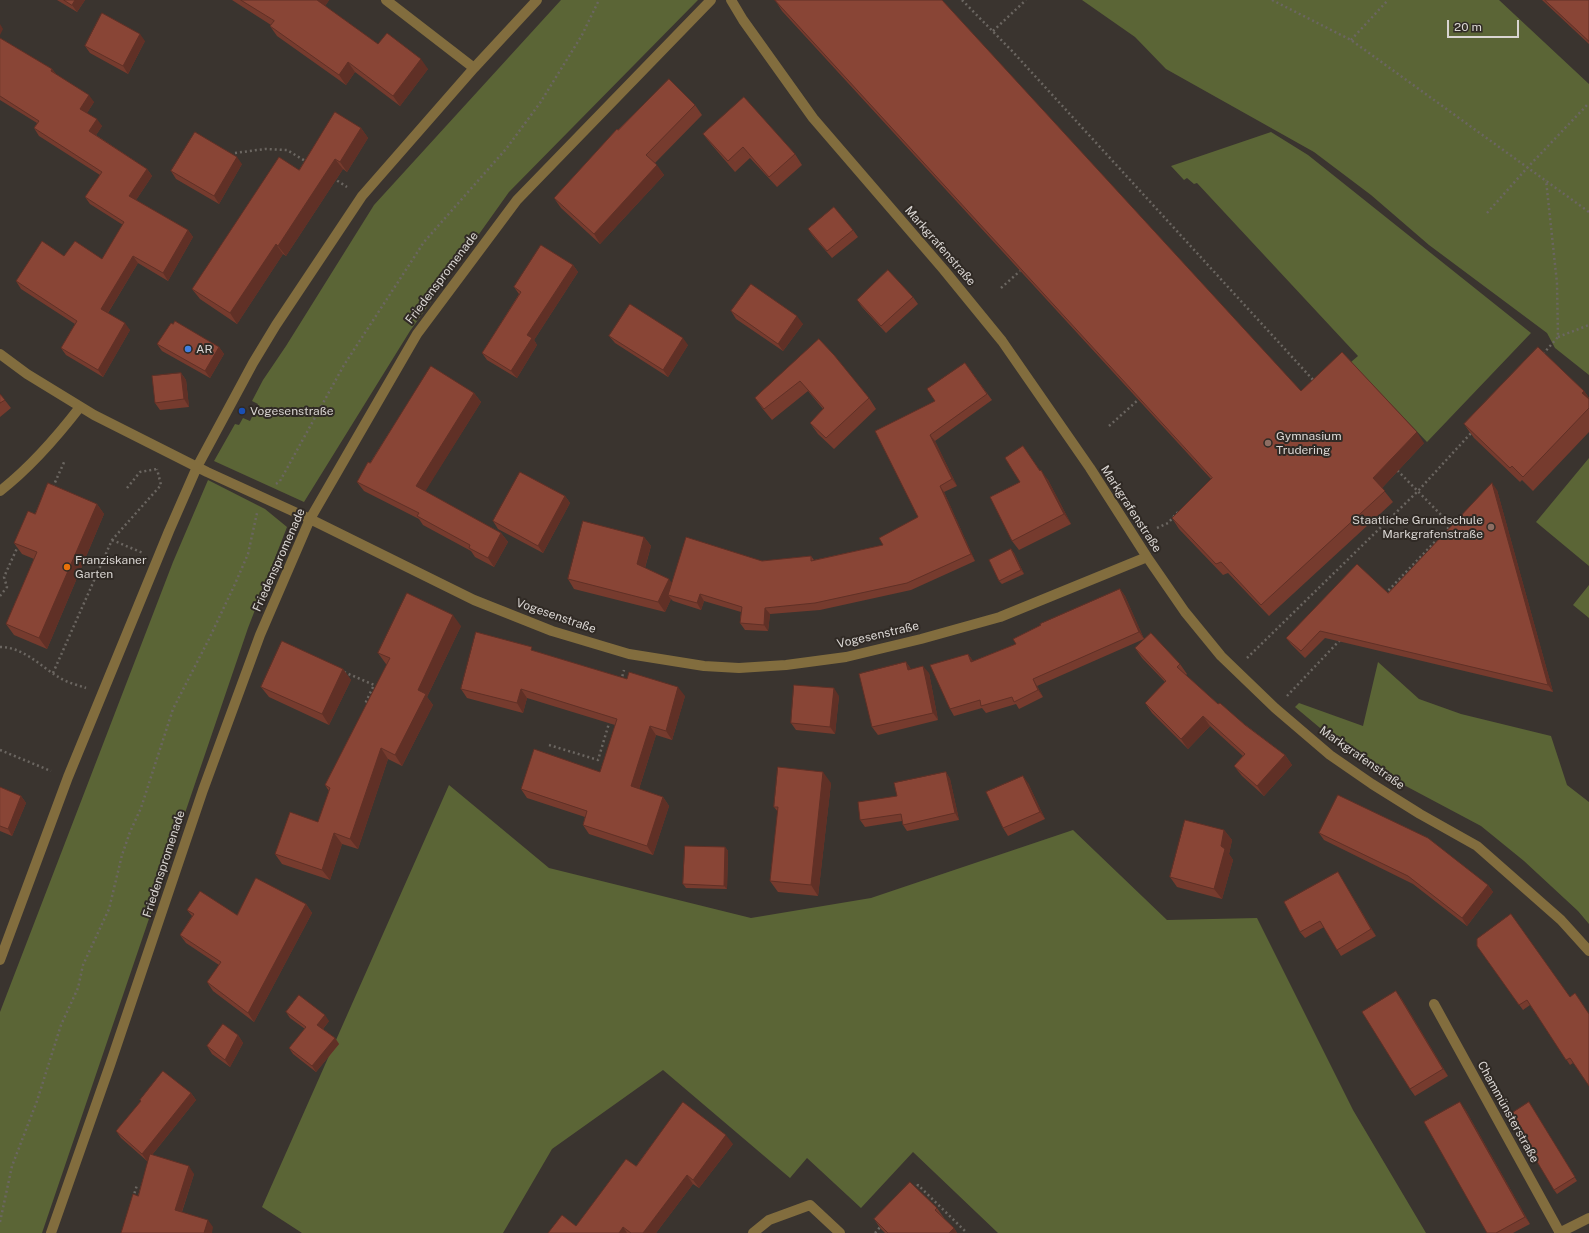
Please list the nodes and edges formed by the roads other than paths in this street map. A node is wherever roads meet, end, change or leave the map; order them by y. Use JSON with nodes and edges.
{"nodes":[{"id":1,"x":386,"y":0,"type":"edge"},
{"id":2,"x":537,"y":0,"type":"edge"},
{"id":3,"x":711,"y":0,"type":"edge"},
{"id":4,"x":731,"y":0,"type":"edge"},
{"id":5,"x":474,"y":68,"type":"junction"},
{"id":6,"x":0,"y":354,"type":"edge"},
{"id":7,"x":80,"y":407,"type":"junction"},
{"id":8,"x":197,"y":467,"type":"junction"},
{"id":9,"x":0,"y":491,"type":"edge"},
{"id":10,"x":310,"y":519,"type":"junction"},
{"id":11,"x":1147,"y":557,"type":"junction"},
{"id":12,"x":1589,"y":951,"type":"edge"},
{"id":13,"x":0,"y":960,"type":"edge"},
{"id":14,"x":1434,"y":1004,"type":"dead end"},
{"id":15,"x":1589,"y":1218,"type":"edge"},
{"id":16,"x":51,"y":1233,"type":"edge"},
{"id":17,"x":752,"y":1233,"type":"edge"},
{"id":18,"x":840,"y":1233,"type":"edge"},
{"id":19,"x":1559,"y":1233,"type":"edge"}],
"edges":[{"from":1,"to":5,"type":"street"},
{"from":2,"to":5,"type":"street"},
{"from":3,"to":10,"type":"street","name":"Friedenspromenade"},
{"from":4,"to":11,"type":"street","name":"Markgrafenstraße"},
{"from":5,"to":8,"type":"street"},
{"from":6,"to":7,"type":"street","name":"Vogesenstraße"},
{"from":7,"to":8,"type":"street","name":"Vogesenstraße"},
{"from":7,"to":9,"type":"street"},
{"from":8,"to":10,"type":"street","name":"Vogesenstraße"},
{"from":8,"to":13,"type":"street"},
{"from":10,"to":11,"type":"street","name":"Vogesenstraße"},
{"from":10,"to":16,"type":"street","name":"Friedenspromenade"},
{"from":11,"to":12,"type":"street","name":"Markgrafenstraße"},
{"from":14,"to":19,"type":"street","name":"Chammünsterstraße"},
{"from":15,"to":19,"type":"street","name":"Chammünsterstraße"},
{"from":17,"to":18,"type":"street"}]}
